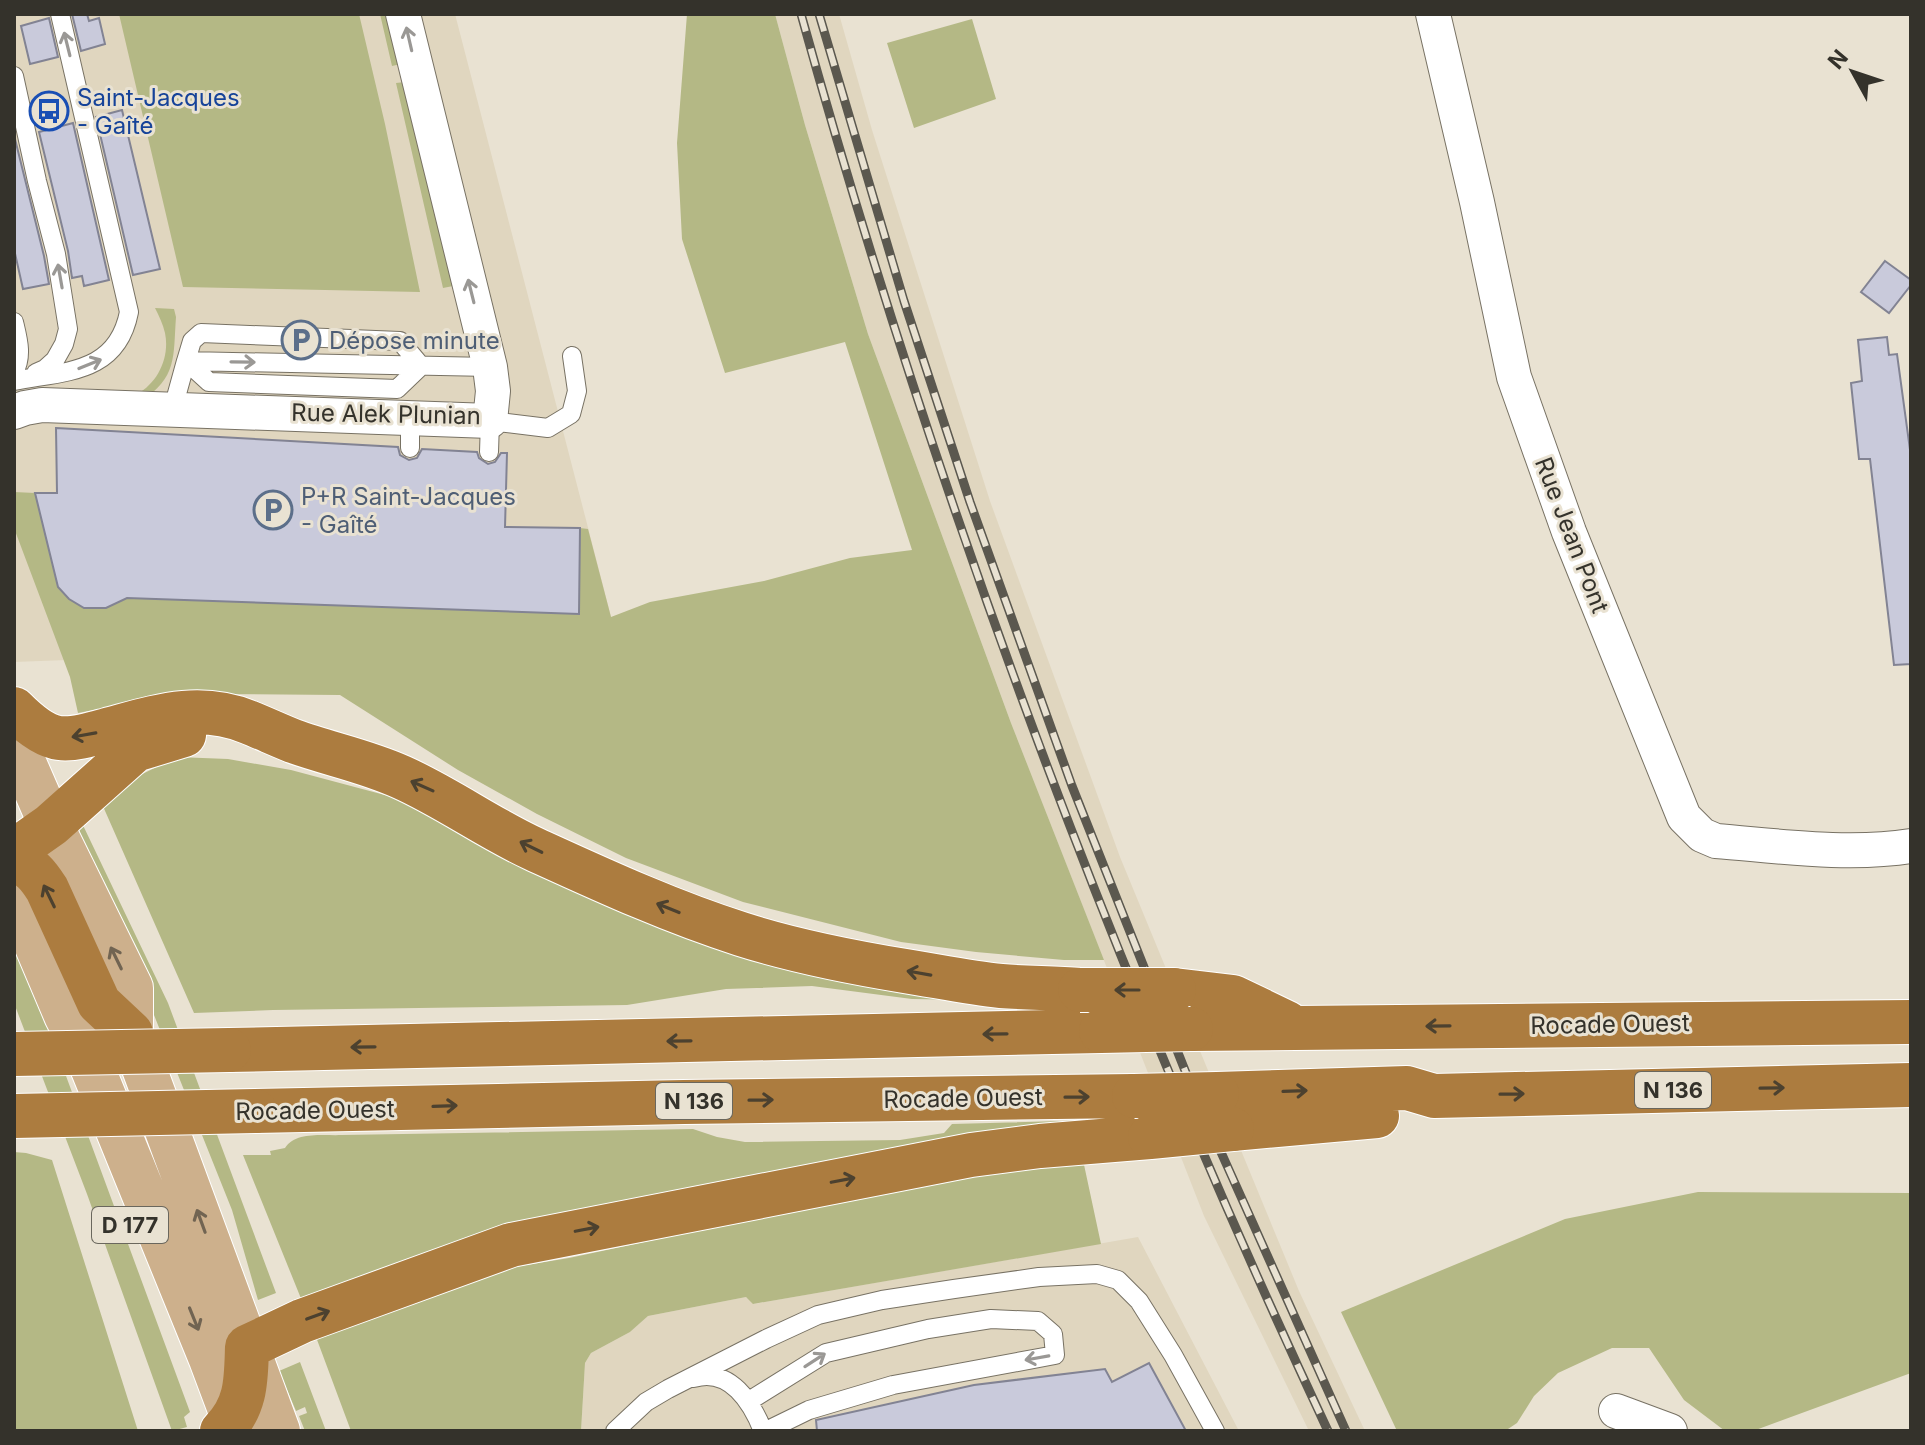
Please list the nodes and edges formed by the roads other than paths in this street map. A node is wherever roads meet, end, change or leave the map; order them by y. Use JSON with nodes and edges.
{"nodes":[{"id":1,"x":60,"y":14,"type":"edge"},
{"id":2,"x":403,"y":14,"type":"edge"},
{"id":3,"x":1433,"y":14,"type":"edge"},
{"id":4,"x":14,"y":76,"type":"edge"},
{"id":5,"x":14,"y":322,"type":"edge"},
{"id":6,"x":572,"y":356,"type":"dead end"},
{"id":7,"x":186,"y":361,"type":"junction"},
{"id":8,"x":421,"y":366,"type":"junction"},
{"id":9,"x":490,"y":367,"type":"junction"},
{"id":10,"x":14,"y":372,"type":"edge"},
{"id":11,"x":14,"y":380,"type":"edge"},
{"id":12,"x":173,"y":408,"type":"junction"},
{"id":13,"x":14,"y":412,"type":"edge"},
{"id":14,"x":490,"y":436,"type":"junction"},
{"id":15,"x":14,"y":709,"type":"edge"},
{"id":16,"x":14,"y":740,"type":"edge"},
{"id":17,"x":294,"y":741,"type":"junction"},
{"id":18,"x":51,"y":825,"type":"junction"},
{"id":19,"x":1911,"y":846,"type":"edge"},
{"id":20,"x":14,"y":851,"type":"edge"},
{"id":21,"x":14,"y":860,"type":"edge"},
{"id":22,"x":14,"y":892,"type":"edge"},
{"id":23,"x":66,"y":1015,"type":"junction"},
{"id":24,"x":1911,"y":1022,"type":"edge"},
{"id":25,"x":1297,"y":1027,"type":"junction"},
{"id":26,"x":131,"y":1033,"type":"junction"},
{"id":27,"x":14,"y":1054,"type":"edge"},
{"id":28,"x":1911,"y":1085,"type":"edge"},
{"id":29,"x":1224,"y":1111,"type":"junction"},
{"id":30,"x":14,"y":1116,"type":"edge"},
{"id":31,"x":229,"y":1353,"type":"junction"},
{"id":32,"x":685,"y":1381,"type":"junction"},
{"id":33,"x":749,"y":1401,"type":"junction"},
{"id":34,"x":1616,"y":1411,"type":"dead end"},
{"id":35,"x":225,"y":1428,"type":"edge"},
{"id":36,"x":278,"y":1431,"type":"edge"},
{"id":37,"x":288,"y":1431,"type":"edge"},
{"id":38,"x":615,"y":1431,"type":"edge"},
{"id":39,"x":764,"y":1431,"type":"edge"},
{"id":40,"x":1215,"y":1431,"type":"edge"},
{"id":41,"x":1670,"y":1431,"type":"edge"}],
"edges":[{"from":11,"to":1,"type":"lane","one_way":true},
{"from":9,"to":2,"type":"street","name":"Rue Alek Plunian","one_way":true},
{"from":3,"to":19,"type":"street","name":"Rue Jean Pont"},
{"from":11,"to":4,"type":"lane","one_way":true},
{"from":5,"to":10,"type":"lane"},
{"from":6,"to":14,"type":"lane"},
{"from":7,"to":8,"type":"lane","one_way":true},
{"from":7,"to":8,"type":"lane"},
{"from":7,"to":12,"type":"lane"},
{"from":8,"to":9,"type":"lane"},
{"from":9,"to":14,"type":"street","name":"Rue Alek Plunian"},
{"from":12,"to":13,"type":"street","name":"Rue Alek Plunian"},
{"from":12,"to":14,"type":"street","name":"Rue Alek Plunian"},
{"from":17,"to":15,"type":"highway","one_way":true},
{"from":16,"to":18,"type":"main road","number":"D 177"},
{"from":17,"to":18,"type":"highway"},
{"from":25,"to":17,"type":"highway","one_way":true,"bridge":true},
{"from":18,"to":20,"type":"highway"},
{"from":26,"to":18,"type":"main road","number":"D 177","one_way":true},
{"from":26,"to":21,"type":"highway","one_way":true},
{"from":22,"to":23,"type":"main road","number":"D 177"},
{"from":23,"to":31,"type":"main road","one_way":true},
{"from":23,"to":35,"type":"main road","number":"D 177"},
{"from":24,"to":25,"type":"highway","name":"Rocade Ouest","one_way":true},
{"from":25,"to":27,"type":"highway","name":"Rocade Ouest","one_way":true,"bridge":true},
{"from":31,"to":26,"type":"main road","number":"D 177","one_way":true},
{"from":29,"to":28,"type":"highway","name":"Rocade Ouest","number":"N 136","one_way":true},
{"from":30,"to":29,"type":"highway","name":"Rocade Ouest","number":"N 136","one_way":true,"bridge":true},
{"from":31,"to":29,"type":"highway","one_way":true,"bridge":true},
{"from":31,"to":35,"type":"highway"},
{"from":31,"to":36,"type":"main road","number":"D 177"},
{"from":31,"to":37,"type":"lane"},
{"from":32,"to":33,"type":"lane"},
{"from":32,"to":38,"type":"lane"},
{"from":32,"to":40,"type":"lane"},
{"from":33,"to":39,"type":"lane"},
{"from":33,"to":39,"type":"lane","one_way":true},
{"from":34,"to":41,"type":"street"}]}
